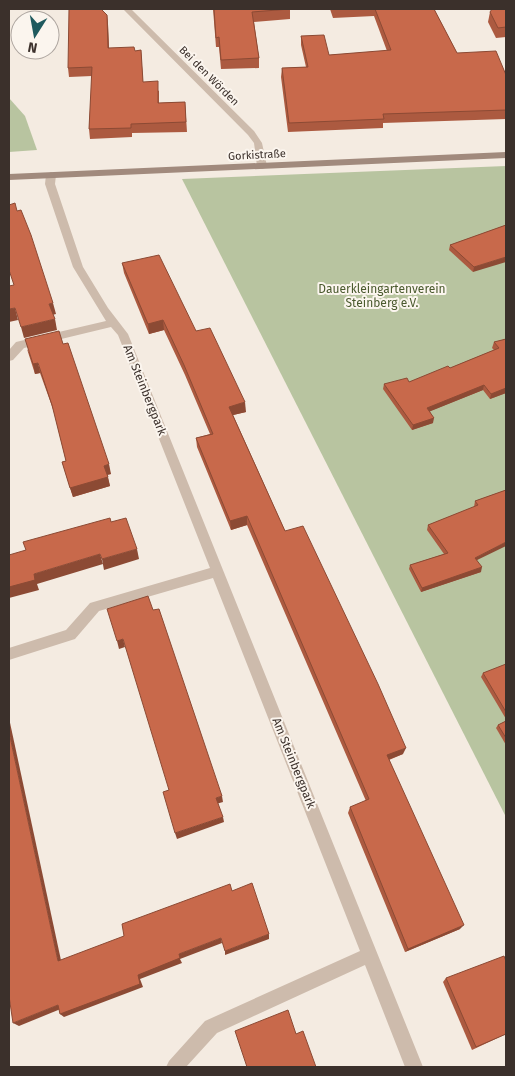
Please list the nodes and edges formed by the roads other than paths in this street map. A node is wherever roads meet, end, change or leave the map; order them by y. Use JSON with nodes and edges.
{"nodes":[{"id":1,"x":127,"y":9,"type":"edge"},
{"id":2,"x":506,"y":155,"type":"edge"},
{"id":3,"x":262,"y":166,"type":"junction"},
{"id":4,"x":51,"y":175,"type":"junction"},
{"id":5,"x":9,"y":177,"type":"edge"},
{"id":6,"x":113,"y":322,"type":"junction"},
{"id":7,"x":9,"y":357,"type":"edge"},
{"id":8,"x":218,"y":571,"type":"junction"},
{"id":9,"x":9,"y":654,"type":"edge"},
{"id":10,"x":370,"y":955,"type":"junction"},
{"id":11,"x":175,"y":1067,"type":"edge"},
{"id":12,"x":414,"y":1067,"type":"edge"}],
"edges":[{"from":1,"to":3,"type":"street","name":"Bei den Wörden"},
{"from":2,"to":3,"type":"main road","name":"Gorkistraße"},
{"from":3,"to":4,"type":"main road","name":"Gorkistraße"},
{"from":4,"to":5,"type":"main road","name":"Gorkistraße"},
{"from":4,"to":6,"type":"street","name":"Am Steinbergpark"},
{"from":6,"to":7,"type":"street"},
{"from":6,"to":8,"type":"street","name":"Am Steinbergpark"},
{"from":8,"to":9,"type":"street"},
{"from":8,"to":10,"type":"street","name":"Am Steinbergpark"},
{"from":10,"to":11,"type":"street"},
{"from":10,"to":12,"type":"street","name":"Am Steinbergpark"}]}
